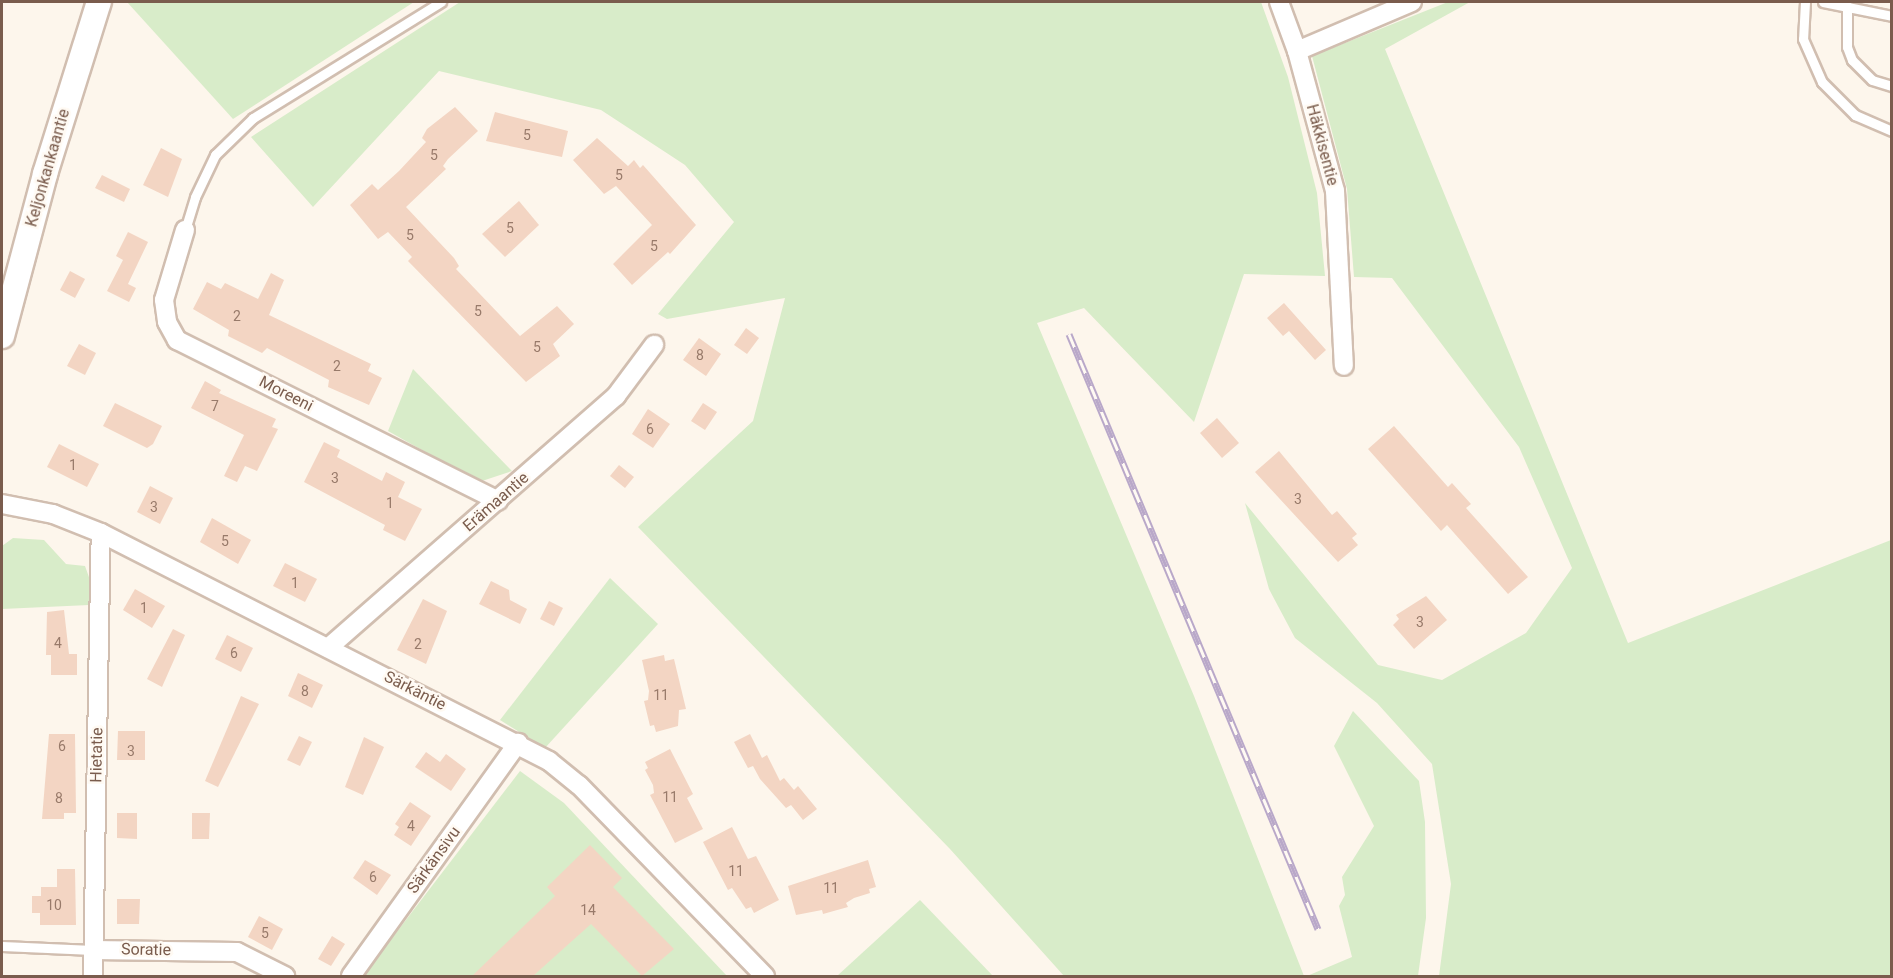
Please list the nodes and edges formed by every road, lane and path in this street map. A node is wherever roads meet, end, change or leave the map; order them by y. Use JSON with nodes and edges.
{"nodes":[{"id":1,"x":99,"y":2,"type":"edge"},
{"id":2,"x":441,"y":2,"type":"edge"},
{"id":3,"x":1279,"y":2,"type":"edge"},
{"id":4,"x":1412,"y":2,"type":"edge"},
{"id":5,"x":1805,"y":2,"type":"edge"},
{"id":6,"x":1823,"y":2,"type":"edge"},
{"id":7,"x":1847,"y":6,"type":"junction"},
{"id":8,"x":1892,"y":15,"type":"edge"},
{"id":9,"x":1297,"y":51,"type":"junction"},
{"id":10,"x":1892,"y":86,"type":"edge"},
{"id":11,"x":1892,"y":131,"type":"edge"},
{"id":12,"x":185,"y":230,"type":"joint"},
{"id":13,"x":2,"y":336,"type":"edge"},
{"id":14,"x":654,"y":345,"type":"dead end"},
{"id":15,"x":1344,"y":366,"type":"dead end"},
{"id":16,"x":498,"y":501,"type":"junction"},
{"id":17,"x":2,"y":504,"type":"edge"},
{"id":18,"x":101,"y":533,"type":"junction"},
{"id":19,"x":327,"y":648,"type":"junction"},
{"id":20,"x":518,"y":743,"type":"junction"},
{"id":21,"x":2,"y":946,"type":"edge"},
{"id":22,"x":93,"y":950,"type":"junction"},
{"id":23,"x":93,"y":976,"type":"edge"},
{"id":24,"x":285,"y":976,"type":"edge"},
{"id":25,"x":351,"y":976,"type":"edge"},
{"id":26,"x":765,"y":976,"type":"edge"}],
"edges":[{"from":1,"to":13,"type":"main road","name":"Keljonkankaantie"},
{"from":2,"to":12,"type":"lane"},
{"from":3,"to":9,"type":"street","name":"Häkkisentie"},
{"from":4,"to":9,"type":"street"},
{"from":5,"to":11,"type":"lane"},
{"from":6,"to":7,"type":"lane"},
{"from":7,"to":8,"type":"lane"},
{"from":7,"to":10,"type":"lane"},
{"from":9,"to":15,"type":"street","name":"Häkkisentie"},
{"from":12,"to":16,"type":"street","name":"Moreeni"},
{"from":14,"to":16,"type":"street","name":"Erämaantie"},
{"from":16,"to":19,"type":"street","name":"Erämaantie"},
{"from":17,"to":18,"type":"street","name":"Särkäntie"},
{"from":18,"to":19,"type":"street","name":"Särkäntie"},
{"from":18,"to":22,"type":"street","name":"Hietatie"},
{"from":19,"to":20,"type":"street","name":"Särkäntie"},
{"from":20,"to":25,"type":"street","name":"Särkänsivu"},
{"from":20,"to":26,"type":"street","name":"Särkäntie"},
{"from":21,"to":22,"type":"lane","name":"Soratie"},
{"from":22,"to":23,"type":"street","name":"Hietatie"},
{"from":22,"to":24,"type":"street","name":"Soratie"}]}
